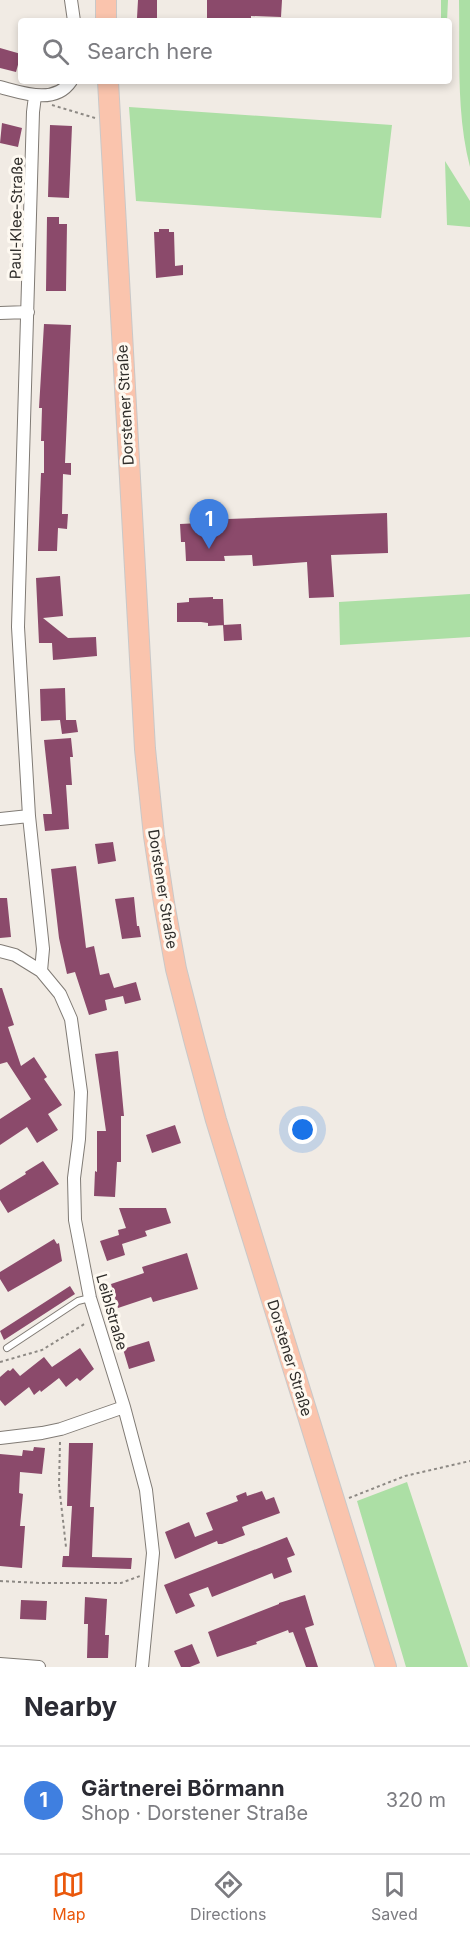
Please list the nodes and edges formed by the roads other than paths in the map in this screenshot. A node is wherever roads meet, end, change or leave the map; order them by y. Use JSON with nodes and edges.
{"nodes":[{"id":1,"x":71,"y":0,"type":"edge"},
{"id":2,"x":106,"y":0,"type":"edge"},
{"id":3,"x":74,"y":18,"type":"edge"},
{"id":4,"x":106,"y":18,"type":"edge"},
{"id":5,"x":69,"y":84,"type":"edge"},
{"id":6,"x":108,"y":84,"type":"edge"},
{"id":7,"x":0,"y":87,"type":"edge"},
{"id":8,"x":36,"y":96,"type":"junction"},
{"id":9,"x":28,"y":312,"type":"junction"},
{"id":10,"x":0,"y":313,"type":"edge"},
{"id":11,"x":29,"y":816,"type":"junction"},
{"id":12,"x":0,"y":819,"type":"edge"},
{"id":13,"x":0,"y":951,"type":"edge"},
{"id":14,"x":41,"y":971,"type":"junction"},
{"id":15,"x":90,"y":1298,"type":"junction"},
{"id":16,"x":7,"y":1348,"type":"dead end"},
{"id":17,"x":124,"y":1407,"type":"junction"},
{"id":18,"x":0,"y":1438,"type":"edge"},
{"id":19,"x":0,"y":1664,"type":"edge"},
{"id":20,"x":39,"y":1667,"type":"edge"},
{"id":21,"x":142,"y":1667,"type":"edge"},
{"id":22,"x":386,"y":1667,"type":"edge"}],
"edges":[{"from":1,"to":3,"type":"street"},
{"from":2,"to":4,"type":"main road"},
{"from":5,"to":8,"type":"street"},
{"from":6,"to":22,"type":"main road","name":"Dorstener Straße"},
{"from":7,"to":8,"type":"street"},
{"from":8,"to":9,"type":"street","name":"Paul-Klee-Straße"},
{"from":9,"to":10,"type":"street"},
{"from":9,"to":11,"type":"street","name":"Paul-Klee-Straße"},
{"from":11,"to":12,"type":"street"},
{"from":11,"to":14,"type":"street"},
{"from":13,"to":14,"type":"street","name":"Leiblstraße"},
{"from":14,"to":15,"type":"street","name":"Leiblstraße"},
{"from":15,"to":16,"type":"lane"},
{"from":15,"to":17,"type":"street","name":"Leiblstraße"},
{"from":17,"to":18,"type":"street"},
{"from":17,"to":21,"type":"street","name":"Leiblstraße"},
{"from":19,"to":20,"type":"street"}]}
